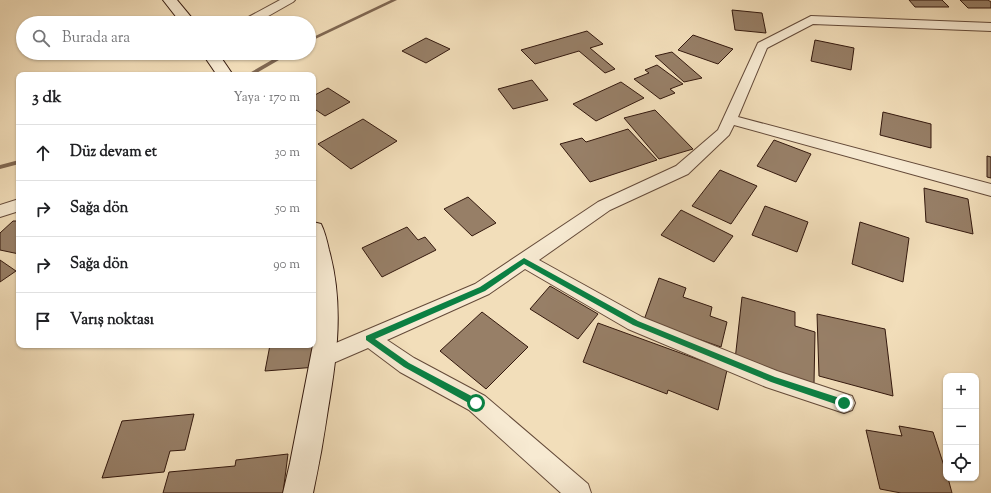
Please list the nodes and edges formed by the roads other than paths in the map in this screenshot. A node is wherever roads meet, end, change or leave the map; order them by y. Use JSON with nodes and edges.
{"nodes":[{"id":1,"x":170,"y":0,"type":"edge"},
{"id":2,"x":289,"y":0,"type":"edge"},
{"id":3,"x":183,"y":16,"type":"edge"},
{"id":4,"x":260,"y":16,"type":"edge"},
{"id":5,"x":991,"y":27,"type":"edge"},
{"id":6,"x":215,"y":60,"type":"edge"},
{"id":7,"x":223,"y":72,"type":"edge"},
{"id":8,"x":729,"y":119,"type":"junction"},
{"id":9,"x":991,"y":190,"type":"edge"},
{"id":10,"x":16,"y":206,"type":"edge"},
{"id":11,"x":0,"y":211,"type":"edge"},
{"id":12,"x":316,"y":242,"type":"edge"},
{"id":13,"x":524,"y":260,"type":"junction"},
{"id":14,"x":368,"y":338,"type":"junction"},
{"id":15,"x":324,"y":358,"type":"junction"},
{"id":16,"x":844,"y":403,"type":"dead end"},
{"id":17,"x":298,"y":493,"type":"edge"},
{"id":18,"x":579,"y":493,"type":"edge"}],
"edges":[{"from":1,"to":3,"type":"street"},
{"from":2,"to":4,"type":"street"},
{"from":5,"to":8,"type":"street"},
{"from":6,"to":7,"type":"street"},
{"from":8,"to":9,"type":"street"},
{"from":8,"to":13,"type":"street"},
{"from":10,"to":11,"type":"street"},
{"from":12,"to":15,"type":"street"},
{"from":13,"to":14,"type":"street"},
{"from":13,"to":16,"type":"street"},
{"from":14,"to":15,"type":"street"},
{"from":14,"to":18,"type":"street"},
{"from":15,"to":17,"type":"street"}]}
